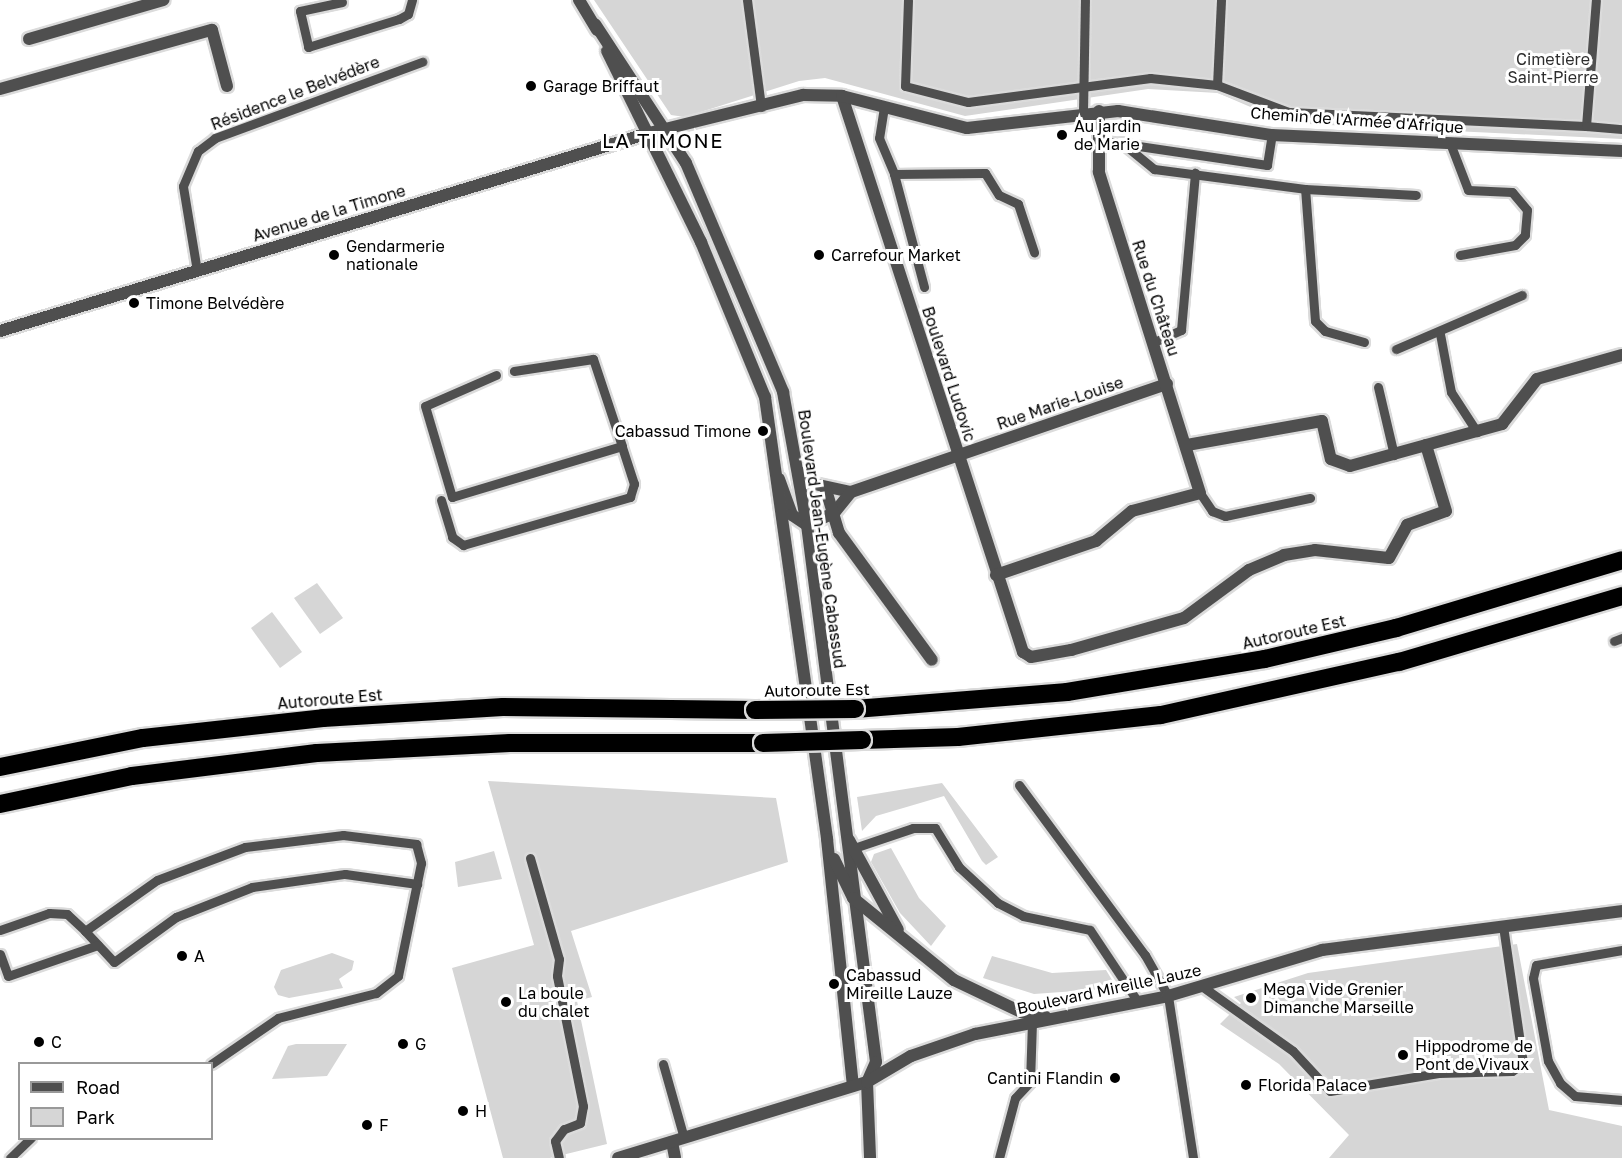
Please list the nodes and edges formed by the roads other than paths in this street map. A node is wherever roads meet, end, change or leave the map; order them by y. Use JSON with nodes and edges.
{"nodes":[{"id":1,"x":163,"y":0,"type":"edge"},
{"id":2,"x":412,"y":0,"type":"edge"},
{"id":3,"x":579,"y":0,"type":"edge"},
{"id":4,"x":747,"y":0,"type":"edge"},
{"id":5,"x":908,"y":0,"type":"edge"},
{"id":6,"x":1085,"y":0,"type":"edge"},
{"id":7,"x":1221,"y":0,"type":"edge"},
{"id":8,"x":1596,"y":0,"type":"edge"},
{"id":9,"x":342,"y":2,"type":"dead end"},
{"id":10,"x":595,"y":24,"type":"junction"},
{"id":11,"x":29,"y":39,"type":"dead end"},
{"id":12,"x":422,"y":62,"type":"dead end"},
{"id":13,"x":1082,"y":83,"type":"junction"},
{"id":14,"x":227,"y":86,"type":"dead end"},
{"id":15,"x":1217,"y":86,"type":"junction"},
{"id":16,"x":0,"y":89,"type":"edge"},
{"id":17,"x":842,"y":96,"type":"junction"},
{"id":18,"x":761,"y":107,"type":"junction"},
{"id":19,"x":884,"y":107,"type":"junction"},
{"id":20,"x":1099,"y":111,"type":"junction"},
{"id":21,"x":1083,"y":112,"type":"junction"},
{"id":22,"x":1586,"y":126,"type":"junction"},
{"id":23,"x":669,"y":129,"type":"junction"},
{"id":24,"x":1622,"y":129,"type":"edge"},
{"id":25,"x":649,"y":133,"type":"junction"},
{"id":26,"x":1272,"y":135,"type":"junction"},
{"id":27,"x":1098,"y":140,"type":"junction"},
{"id":28,"x":1121,"y":142,"type":"junction"},
{"id":29,"x":1450,"y":143,"type":"junction"},
{"id":30,"x":1622,"y":151,"type":"edge"},
{"id":31,"x":1195,"y":173,"type":"junction"},
{"id":32,"x":894,"y":174,"type":"junction"},
{"id":33,"x":1305,"y":189,"type":"junction"},
{"id":34,"x":1416,"y":195,"type":"dead end"},
{"id":35,"x":1034,"y":252,"type":"dead end"},
{"id":36,"x":1460,"y":255,"type":"dead end"},
{"id":37,"x":197,"y":272,"type":"junction"},
{"id":38,"x":924,"y":287,"type":"dead end"},
{"id":39,"x":1522,"y":295,"type":"dead end"},
{"id":40,"x":756,"y":324,"type":"junction"},
{"id":41,"x":0,"y":332,"type":"edge"},
{"id":42,"x":740,"y":332,"type":"junction"},
{"id":43,"x":1440,"y":334,"type":"junction"},
{"id":44,"x":1364,"y":342,"type":"dead end"},
{"id":45,"x":1152,"y":343,"type":"junction"},
{"id":46,"x":1396,"y":349,"type":"dead end"},
{"id":47,"x":1622,"y":355,"type":"edge"},
{"id":48,"x":514,"y":371,"type":"dead end"},
{"id":49,"x":496,"y":375,"type":"dead end"},
{"id":50,"x":1167,"y":384,"type":"junction"},
{"id":51,"x":1378,"y":387,"type":"dead end"},
{"id":52,"x":1477,"y":432,"type":"junction"},
{"id":53,"x":1187,"y":444,"type":"junction"},
{"id":54,"x":1426,"y":445,"type":"junction"},
{"id":55,"x":622,"y":446,"type":"junction"},
{"id":56,"x":1394,"y":454,"type":"junction"},
{"id":57,"x":958,"y":455,"type":"junction"},
{"id":58,"x":798,"y":471,"type":"junction"},
{"id":59,"x":778,"y":475,"type":"junction"},
{"id":60,"x":826,"y":490,"type":"junction"},
{"id":61,"x":851,"y":492,"type":"junction"},
{"id":62,"x":1200,"y":493,"type":"junction"},
{"id":63,"x":1310,"y":498,"type":"dead end"},
{"id":64,"x":441,"y":500,"type":"dead end"},
{"id":65,"x":834,"y":513,"type":"junction"},
{"id":66,"x":807,"y":525,"type":"junction"},
{"id":67,"x":1622,"y":560,"type":"edge"},
{"id":68,"x":996,"y":575,"type":"junction"},
{"id":69,"x":1622,"y":596,"type":"edge"},
{"id":70,"x":932,"y":660,"type":"dead end"},
{"id":71,"x":0,"y":767,"type":"edge"},
{"id":72,"x":1019,"y":785,"type":"dead end"},
{"id":73,"x":0,"y":804,"type":"edge"},
{"id":74,"x":845,"y":833,"type":"junction"},
{"id":75,"x":827,"y":839,"type":"junction"},
{"id":76,"x":854,"y":848,"type":"junction"},
{"id":77,"x":531,"y":858,"type":"dead end"},
{"id":78,"x":417,"y":884,"type":"junction"},
{"id":79,"x":853,"y":898,"type":"junction"},
{"id":80,"x":1622,"y":911,"type":"edge"},
{"id":81,"x":1503,"y":926,"type":"junction"},
{"id":82,"x":0,"y":930,"type":"edge"},
{"id":83,"x":85,"y":931,"type":"junction"},
{"id":84,"x":902,"y":936,"type":"junction"},
{"id":85,"x":98,"y":945,"type":"junction"},
{"id":86,"x":1622,"y":950,"type":"edge"},
{"id":87,"x":0,"y":954,"type":"edge"},
{"id":88,"x":1203,"y":987,"type":"junction"},
{"id":89,"x":1168,"y":996,"type":"junction"},
{"id":90,"x":1138,"y":1002,"type":"junction"},
{"id":91,"x":1053,"y":1018,"type":"junction"},
{"id":92,"x":1032,"y":1023,"type":"junction"},
{"id":93,"x":213,"y":1063,"type":"edge"},
{"id":94,"x":663,"y":1064,"type":"dead end"},
{"id":95,"x":867,"y":1082,"type":"junction"},
{"id":96,"x":854,"y":1086,"type":"junction"},
{"id":97,"x":1622,"y":1100,"type":"edge"},
{"id":98,"x":29,"y":1140,"type":"edge"},
{"id":99,"x":678,"y":1140,"type":"junction"},
{"id":100,"x":10,"y":1158,"type":"edge"},
{"id":101,"x":559,"y":1158,"type":"edge"},
{"id":102,"x":618,"y":1158,"type":"edge"},
{"id":103,"x":675,"y":1158,"type":"edge"},
{"id":104,"x":870,"y":1158,"type":"edge"},
{"id":105,"x":999,"y":1158,"type":"edge"},
{"id":106,"x":1193,"y":1158,"type":"edge"}],
"edges":[{"from":1,"to":11,"type":"street"},
{"from":2,"to":9,"type":"lane"},
{"from":3,"to":10,"type":"street"},
{"from":4,"to":18,"type":"lane"},
{"from":5,"to":13,"type":"lane"},
{"from":6,"to":13,"type":"lane"},
{"from":7,"to":15,"type":"lane"},
{"from":8,"to":22,"type":"lane"},
{"from":10,"to":23,"type":"street","name":"Boulevard Jean-Eugène Cabassud"},
{"from":10,"to":25,"type":"street"},
{"from":12,"to":37,"type":"lane","name":"Résidence le Belvédère"},
{"from":13,"to":15,"type":"lane"},
{"from":13,"to":21,"type":"lane"},
{"from":14,"to":16,"type":"street"},
{"from":15,"to":22,"type":"lane"},
{"from":17,"to":18,"type":"street","name":"Chemin de l'Armée d'Afrique"},
{"from":17,"to":19,"type":"street","name":"Chemin de l'Armée d'Afrique"},
{"from":17,"to":57,"type":"street","name":"Boulevard Ludovic"},
{"from":18,"to":23,"type":"street","name":"Chemin de l'Armée d'Afrique"},
{"from":19,"to":21,"type":"street","name":"Chemin de l'Armée d'Afrique"},
{"from":19,"to":32,"type":"lane"},
{"from":20,"to":21,"type":"street","name":"Chemin de l'Armée d'Afrique"},
{"from":20,"to":26,"type":"street","name":"Chemin de l'Armée d'Afrique"},
{"from":20,"to":27,"type":"street","name":"Rue du Château"},
{"from":22,"to":24,"type":"lane"},
{"from":23,"to":25,"type":"street","name":"Avenue de la Timone"},
{"from":23,"to":40,"type":"street","name":"Boulevard Jean-Eugène Cabassud"},
{"from":25,"to":37,"type":"street","name":"Avenue de la Timone"},
{"from":25,"to":42,"type":"street","name":"Boulevard Jean-Eugène Cabassud"},
{"from":26,"to":28,"type":"lane"},
{"from":26,"to":29,"type":"street","name":"Chemin de l'Armée d'Afrique"},
{"from":27,"to":28,"type":"lane"},
{"from":27,"to":45,"type":"street","name":"Rue du Château"},
{"from":28,"to":31,"type":"lane"},
{"from":29,"to":30,"type":"street","name":"Chemin de l'Armée d'Afrique"},
{"from":29,"to":36,"type":"lane"},
{"from":31,"to":33,"type":"lane"},
{"from":31,"to":45,"type":"lane"},
{"from":32,"to":35,"type":"lane"},
{"from":32,"to":38,"type":"lane"},
{"from":33,"to":34,"type":"lane"},
{"from":33,"to":44,"type":"lane"},
{"from":37,"to":41,"type":"street","name":"Avenue de la Timone"},
{"from":39,"to":43,"type":"lane"},
{"from":40,"to":42,"type":"street"},
{"from":40,"to":58,"type":"street","name":"Boulevard Jean-Eugène Cabassud"},
{"from":42,"to":59,"type":"street","name":"Boulevard Jean-Eugène Cabassud"},
{"from":43,"to":46,"type":"lane"},
{"from":43,"to":52,"type":"lane"},
{"from":45,"to":50,"type":"street","name":"Rue du Château"},
{"from":47,"to":52,"type":"street"},
{"from":48,"to":55,"type":"lane"},
{"from":49,"to":55,"type":"lane"},
{"from":50,"to":53,"type":"street","name":"Rue du Château"},
{"from":50,"to":57,"type":"street","name":"Rue Marie-Louise"},
{"from":51,"to":56,"type":"lane"},
{"from":52,"to":54,"type":"street"},
{"from":53,"to":56,"type":"street"},
{"from":53,"to":62,"type":"street","name":"Rue du Château"},
{"from":54,"to":56,"type":"street"},
{"from":54,"to":68,"type":"street","name":"Boulevard Ludovic"},
{"from":55,"to":64,"type":"lane"},
{"from":57,"to":61,"type":"street","name":"Rue Marie-Louise"},
{"from":57,"to":68,"type":"street","name":"Boulevard Ludovic"},
{"from":58,"to":60,"type":"street","name":"Rue Marie-Louise"},
{"from":58,"to":66,"type":"street","name":"Boulevard Jean-Eugène Cabassud"},
{"from":59,"to":66,"type":"street"},
{"from":59,"to":75,"type":"street","name":"Boulevard Jean-Eugène Cabassud"},
{"from":60,"to":61,"type":"street","name":"Rue Marie-Louise"},
{"from":60,"to":65,"type":"street","name":"Boulevard Jean-Eugène Cabassud"},
{"from":61,"to":65,"type":"street"},
{"from":62,"to":63,"type":"lane"},
{"from":62,"to":68,"type":"street"},
{"from":65,"to":66,"type":"street"},
{"from":65,"to":70,"type":"street","name":"Boulevard Jean-Eugène Cabassud"},
{"from":66,"to":74,"type":"street","name":"Boulevard Jean-Eugène Cabassud"},
{"from":67,"to":71,"type":"highway","name":"Autoroute Est","bridge":true},
{"from":69,"to":73,"type":"highway","bridge":true},
{"from":72,"to":89,"type":"lane"},
{"from":74,"to":76,"type":"street"},
{"from":74,"to":79,"type":"street","name":"Boulevard Jean-Eugène Cabassud"},
{"from":75,"to":79,"type":"street"},
{"from":75,"to":96,"type":"street","name":"Boulevard Jean-Eugène Cabassud"},
{"from":76,"to":84,"type":"street"},
{"from":76,"to":90,"type":"lane"},
{"from":77,"to":101,"type":"lane"},
{"from":78,"to":83,"type":"lane"},
{"from":78,"to":85,"type":"lane"},
{"from":78,"to":93,"type":"lane"},
{"from":79,"to":84,"type":"street"},
{"from":79,"to":95,"type":"street","name":"Boulevard Jean-Eugène Cabassud"},
{"from":80,"to":81,"type":"street","name":"Boulevard Mireille Lauze"},
{"from":81,"to":88,"type":"street","name":"Boulevard Mireille Lauze"},
{"from":81,"to":88,"type":"lane"},
{"from":82,"to":83,"type":"lane"},
{"from":83,"to":85,"type":"lane"},
{"from":84,"to":91,"type":"street"},
{"from":85,"to":87,"type":"lane"},
{"from":86,"to":97,"type":"lane"},
{"from":88,"to":89,"type":"street","name":"Boulevard Mireille Lauze"},
{"from":89,"to":90,"type":"street","name":"Boulevard Mireille Lauze"},
{"from":89,"to":106,"type":"lane"},
{"from":90,"to":91,"type":"street","name":"Boulevard Mireille Lauze"},
{"from":91,"to":92,"type":"street","name":"Boulevard Mireille Lauze"},
{"from":92,"to":95,"type":"street","name":"Boulevard Mireille Lauze"},
{"from":92,"to":105,"type":"lane"},
{"from":94,"to":99,"type":"lane"},
{"from":95,"to":96,"type":"street","name":"Boulevard Mireille Lauze"},
{"from":95,"to":104,"type":"street","name":"Boulevard Jean-Eugène Cabassud"},
{"from":96,"to":99,"type":"street","name":"Boulevard Mireille Lauze"},
{"from":98,"to":100,"type":"lane"},
{"from":99,"to":102,"type":"street","name":"Boulevard Mireille Lauze"},
{"from":99,"to":103,"type":"street"}]}
